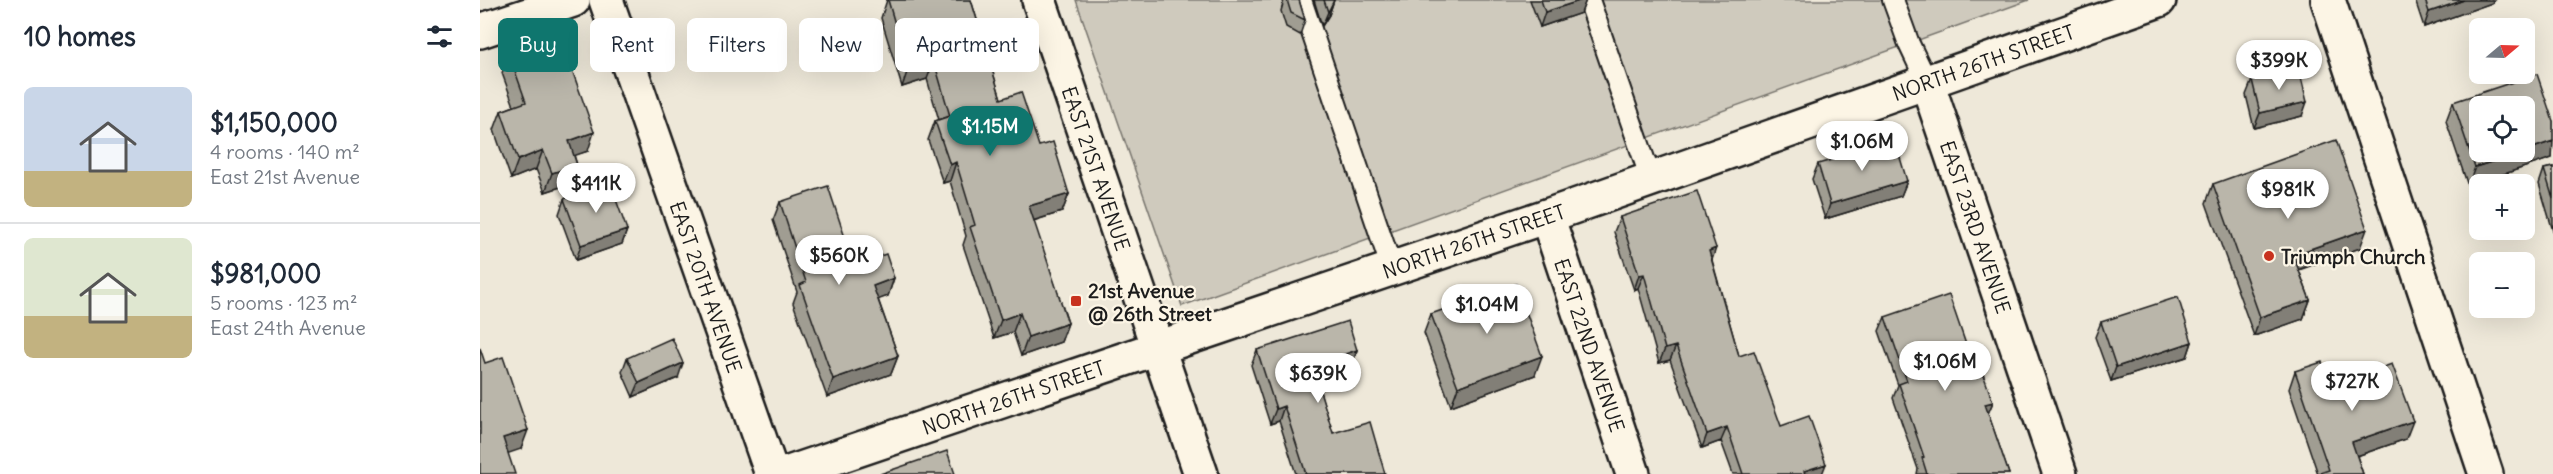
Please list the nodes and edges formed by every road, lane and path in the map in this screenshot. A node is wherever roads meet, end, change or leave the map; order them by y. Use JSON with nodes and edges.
{"nodes":[{"id":1,"x":573,"y":0,"type":"edge"},
{"id":2,"x":606,"y":0,"type":"edge"},
{"id":3,"x":1039,"y":0,"type":"edge"},
{"id":4,"x":1301,"y":0,"type":"edge"},
{"id":5,"x":1589,"y":0,"type":"edge"},
{"id":6,"x":1893,"y":0,"type":"edge"},
{"id":7,"x":2159,"y":0,"type":"edge"},
{"id":8,"x":2328,"y":0,"type":"edge"},
{"id":9,"x":480,"y":31,"type":"edge"},
{"id":10,"x":1927,"y":82,"type":"junction"},
{"id":11,"x":1651,"y":179,"type":"junction"},
{"id":12,"x":1547,"y":216,"type":"junction"},
{"id":13,"x":1392,"y":269,"type":"junction"},
{"id":14,"x":1158,"y":349,"type":"junction"},
{"id":15,"x":772,"y":474,"type":"edge"},
{"id":16,"x":786,"y":474,"type":"edge"},
{"id":17,"x":1201,"y":474,"type":"edge"},
{"id":18,"x":1633,"y":474,"type":"edge"},
{"id":19,"x":2060,"y":474,"type":"edge"},
{"id":20,"x":2486,"y":474,"type":"edge"}],
"edges":[{"from":1,"to":9,"type":"street"},
{"from":2,"to":15,"type":"street","name":"EAST 20TH AVENUE"},
{"from":3,"to":14,"type":"street","name":"EAST 21ST AVENUE"},
{"from":4,"to":13,"type":"lane"},
{"from":5,"to":11,"type":"lane"},
{"from":6,"to":10,"type":"lane"},
{"from":7,"to":10,"type":"street","name":"NORTH 26TH STREET"},
{"from":8,"to":20,"type":"street"},
{"from":10,"to":11,"type":"street","name":"NORTH 26TH STREET"},
{"from":10,"to":19,"type":"street","name":"EAST 23RD AVENUE"},
{"from":11,"to":12,"type":"street","name":"NORTH 26TH STREET"},
{"from":12,"to":13,"type":"street","name":"NORTH 26TH STREET"},
{"from":12,"to":18,"type":"street","name":"EAST 22ND AVENUE"},
{"from":13,"to":14,"type":"street","name":"NORTH 26TH STREET"},
{"from":14,"to":16,"type":"street","name":"NORTH 26TH STREET"},
{"from":14,"to":17,"type":"street","name":"EAST 21ST AVENUE"}]}
